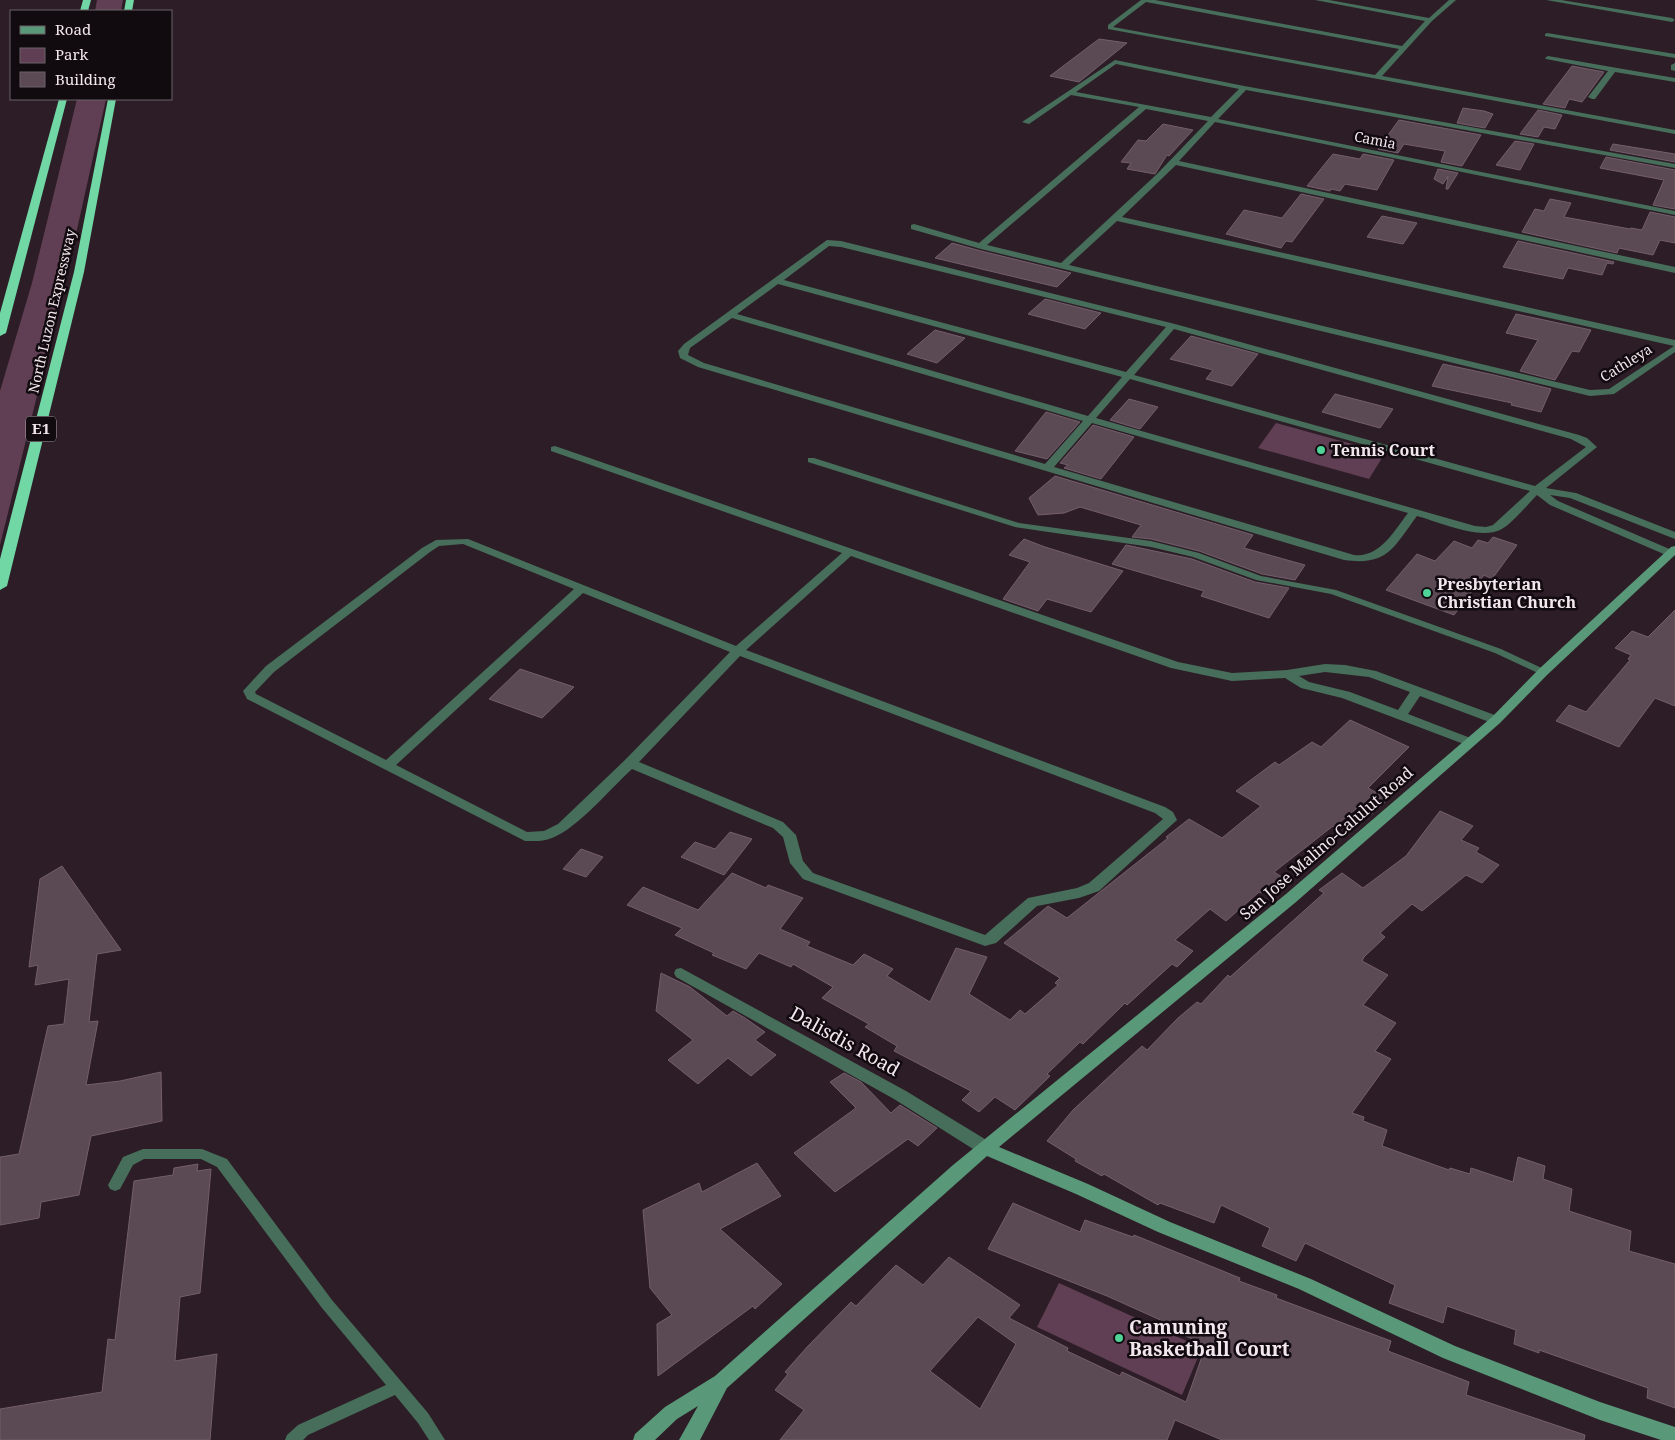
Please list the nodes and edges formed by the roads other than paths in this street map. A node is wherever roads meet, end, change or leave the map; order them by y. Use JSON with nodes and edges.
{"nodes":[{"id":1,"x":1144,"y":0,"type":"edge"},
{"id":2,"x":1318,"y":0,"type":"edge"},
{"id":3,"x":1453,"y":0,"type":"edge"},
{"id":4,"x":1549,"y":0,"type":"edge"},
{"id":5,"x":1430,"y":20,"type":"junction"},
{"id":6,"x":1674,"y":20,"type":"edge"},
{"id":7,"x":1675,"y":27,"type":"edge"},
{"id":8,"x":1547,"y":35,"type":"dead end"},
{"id":9,"x":1404,"y":48,"type":"junction"},
{"id":10,"x":1675,"y":56,"type":"edge"},
{"id":11,"x":1548,"y":58,"type":"dead end"},
{"id":12,"x":1613,"y":69,"type":"junction"},
{"id":13,"x":1377,"y":77,"type":"junction"},
{"id":14,"x":1675,"y":80,"type":"edge"},
{"id":15,"x":1244,"y":88,"type":"junction"},
{"id":16,"x":1070,"y":93,"type":"junction"},
{"id":17,"x":1592,"y":97,"type":"dead end"},
{"id":18,"x":63,"y":100,"type":"edge"},
{"id":19,"x":112,"y":100,"type":"edge"},
{"id":20,"x":1145,"y":106,"type":"junction"},
{"id":21,"x":1211,"y":120,"type":"junction"},
{"id":22,"x":1026,"y":122,"type":"dead end"},
{"id":23,"x":1675,"y":132,"type":"edge"},
{"id":24,"x":1173,"y":162,"type":"junction"},
{"id":25,"x":1675,"y":166,"type":"edge"},
{"id":26,"x":1675,"y":213,"type":"edge"},
{"id":27,"x":1116,"y":218,"type":"junction"},
{"id":28,"x":914,"y":227,"type":"dead end"},
{"id":29,"x":981,"y":246,"type":"junction"},
{"id":30,"x":1064,"y":265,"type":"junction"},
{"id":31,"x":1675,"y":270,"type":"edge"},
{"id":32,"x":777,"y":281,"type":"junction"},
{"id":33,"x":731,"y":315,"type":"junction"},
{"id":34,"x":1172,"y":326,"type":"junction"},
{"id":35,"x":0,"y":332,"type":"edge"},
{"id":36,"x":1675,"y":343,"type":"edge"},
{"id":37,"x":1675,"y":348,"type":"edge"},
{"id":38,"x":1129,"y":376,"type":"junction"},
{"id":39,"x":1091,"y":420,"type":"junction"},
{"id":40,"x":555,"y":449,"type":"dead end"},
{"id":41,"x":811,"y":460,"type":"dead end"},
{"id":42,"x":1047,"y":468,"type":"junction"},
{"id":43,"x":1538,"y":490,"type":"junction"},
{"id":44,"x":1415,"y":512,"type":"junction"},
{"id":45,"x":1617,"y":512,"type":"junction"},
{"id":46,"x":1605,"y":525,"type":"junction"},
{"id":47,"x":1675,"y":536,"type":"edge"},
{"id":48,"x":850,"y":551,"type":"junction"},
{"id":49,"x":1673,"y":551,"type":"edge"},
{"id":50,"x":0,"y":586,"type":"edge"},
{"id":51,"x":582,"y":588,"type":"junction"},
{"id":52,"x":738,"y":651,"type":"junction"},
{"id":53,"x":1543,"y":672,"type":"junction"},
{"id":54,"x":1287,"y":674,"type":"junction"},
{"id":55,"x":1417,"y":691,"type":"junction"},
{"id":56,"x":1400,"y":716,"type":"junction"},
{"id":57,"x":1496,"y":720,"type":"junction"},
{"id":58,"x":1469,"y":742,"type":"junction"},
{"id":59,"x":630,"y":763,"type":"junction"},
{"id":60,"x":388,"y":765,"type":"junction"},
{"id":61,"x":681,"y":973,"type":"dead end"},
{"id":62,"x":987,"y":1149,"type":"junction"},
{"id":63,"x":115,"y":1185,"type":"dead end"},
{"id":64,"x":721,"y":1382,"type":"junction"},
{"id":65,"x":398,"y":1387,"type":"junction"},
{"id":66,"x":1675,"y":1436,"type":"edge"},
{"id":67,"x":292,"y":1440,"type":"edge"},
{"id":68,"x":438,"y":1440,"type":"edge"},
{"id":69,"x":642,"y":1440,"type":"edge"},
{"id":70,"x":688,"y":1440,"type":"edge"}],
"edges":[{"from":1,"to":9,"type":"street"},
{"from":1,"to":13,"type":"street"},
{"from":2,"to":5,"type":"street"},
{"from":3,"to":5,"type":"street"},
{"from":4,"to":6,"type":"street"},
{"from":5,"to":9,"type":"street"},
{"from":6,"to":7,"type":"street"},
{"from":8,"to":10,"type":"street"},
{"from":9,"to":13,"type":"street"},
{"from":11,"to":12,"type":"street"},
{"from":12,"to":14,"type":"street"},
{"from":12,"to":17,"type":"street"},
{"from":13,"to":23,"type":"street"},
{"from":15,"to":16,"type":"street"},
{"from":15,"to":21,"type":"street"},
{"from":15,"to":25,"type":"street"},
{"from":16,"to":20,"type":"street","name":"Camia"},
{"from":16,"to":22,"type":"street"},
{"from":18,"to":35,"type":"highway"},
{"from":19,"to":50,"type":"highway","name":"North Luzon Expressway","number":"E1"},
{"from":20,"to":21,"type":"street","name":"Camia"},
{"from":20,"to":29,"type":"street"},
{"from":21,"to":24,"type":"street"},
{"from":21,"to":26,"type":"street","name":"Camia"},
{"from":24,"to":27,"type":"street"},
{"from":24,"to":31,"type":"street"},
{"from":27,"to":30,"type":"street"},
{"from":27,"to":36,"type":"street"},
{"from":28,"to":29,"type":"street"},
{"from":29,"to":30,"type":"street"},
{"from":30,"to":37,"type":"street","name":"Cathleya"},
{"from":32,"to":33,"type":"street"},
{"from":32,"to":34,"type":"street"},
{"from":32,"to":38,"type":"street"},
{"from":33,"to":39,"type":"street"},
{"from":33,"to":42,"type":"street"},
{"from":34,"to":38,"type":"street"},
{"from":34,"to":43,"type":"street"},
{"from":38,"to":39,"type":"street"},
{"from":38,"to":43,"type":"street"},
{"from":39,"to":42,"type":"street"},
{"from":39,"to":44,"type":"street"},
{"from":40,"to":48,"type":"street"},
{"from":41,"to":53,"type":"lane"},
{"from":42,"to":44,"type":"street"},
{"from":43,"to":44,"type":"street"},
{"from":43,"to":45,"type":"street"},
{"from":43,"to":46,"type":"street"},
{"from":45,"to":46,"type":"street"},
{"from":45,"to":47,"type":"street"},
{"from":46,"to":49,"type":"street"},
{"from":48,"to":52,"type":"street"},
{"from":48,"to":54,"type":"street"},
{"from":49,"to":53,"type":"main road","name":"San Jose Malino-Calulut Road"},
{"from":51,"to":52,"type":"street"},
{"from":51,"to":60,"type":"street"},
{"from":51,"to":60,"type":"street"},
{"from":52,"to":59,"type":"street"},
{"from":52,"to":59,"type":"street"},
{"from":53,"to":57,"type":"main road","name":"San Jose Malino-Calulut Road"},
{"from":54,"to":55,"type":"street"},
{"from":54,"to":56,"type":"street"},
{"from":55,"to":56,"type":"street"},
{"from":55,"to":57,"type":"street"},
{"from":56,"to":58,"type":"street"},
{"from":57,"to":58,"type":"main road","name":"San Jose Malino-Calulut Road"},
{"from":58,"to":62,"type":"main road","name":"San Jose Malino-Calulut Road"},
{"from":59,"to":60,"type":"street"},
{"from":61,"to":62,"type":"street","name":"Dalisdis Road"},
{"from":62,"to":64,"type":"main road","name":"San Jose Malino-Calulut Road"},
{"from":62,"to":66,"type":"main road"},
{"from":63,"to":65,"type":"lane"},
{"from":64,"to":69,"type":"main road"},
{"from":64,"to":70,"type":"main road"},
{"from":65,"to":67,"type":"lane"},
{"from":65,"to":68,"type":"lane"}]}
